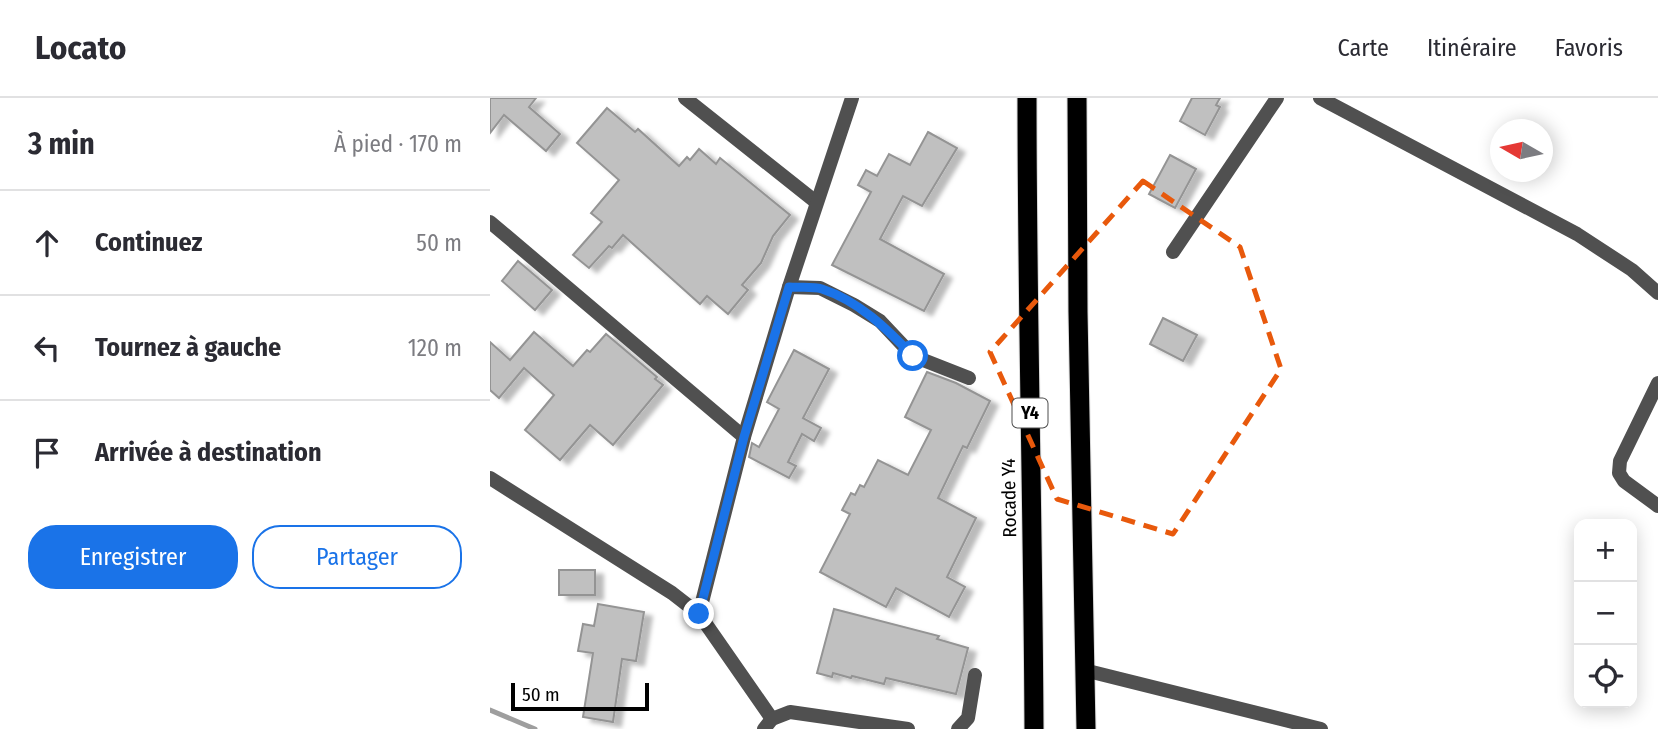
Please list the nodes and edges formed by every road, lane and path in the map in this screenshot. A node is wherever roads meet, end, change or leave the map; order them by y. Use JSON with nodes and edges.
{"nodes":[{"id":1,"x":685,"y":98,"type":"edge"},
{"id":2,"x":852,"y":98,"type":"edge"},
{"id":3,"x":1027,"y":98,"type":"edge"},
{"id":4,"x":1077,"y":98,"type":"edge"},
{"id":5,"x":1277,"y":98,"type":"edge"},
{"id":6,"x":1320,"y":98,"type":"edge"},
{"id":7,"x":816,"y":202,"type":"junction"},
{"id":8,"x":490,"y":222,"type":"edge"},
{"id":9,"x":1173,"y":253,"type":"dead end"},
{"id":10,"x":789,"y":287,"type":"junction"},
{"id":11,"x":1658,"y":293,"type":"edge"},
{"id":12,"x":969,"y":378,"type":"dead end"},
{"id":13,"x":1658,"y":383,"type":"edge"},
{"id":14,"x":744,"y":437,"type":"junction"},
{"id":15,"x":490,"y":478,"type":"edge"},
{"id":16,"x":1658,"y":506,"type":"edge"},
{"id":17,"x":699,"y":614,"type":"junction"},
{"id":18,"x":1084,"y":670,"type":"junction"},
{"id":19,"x":975,"y":676,"type":"dead end"},
{"id":20,"x":768,"y":724,"type":"edge"},
{"id":21,"x":908,"y":729,"type":"edge"},
{"id":22,"x":958,"y":729,"type":"edge"},
{"id":23,"x":1034,"y":729,"type":"edge"},
{"id":24,"x":1086,"y":729,"type":"edge"},
{"id":25,"x":1321,"y":729,"type":"edge"}],
"edges":[{"from":1,"to":7,"type":"street"},
{"from":2,"to":7,"type":"street"},
{"from":3,"to":23,"type":"highway","name":"Rocade Y4","number":"Y4"},
{"from":4,"to":18,"type":"highway"},
{"from":5,"to":9,"type":"street"},
{"from":6,"to":11,"type":"street"},
{"from":7,"to":10,"type":"street"},
{"from":8,"to":14,"type":"street"},
{"from":10,"to":12,"type":"street"},
{"from":10,"to":14,"type":"street"},
{"from":13,"to":16,"type":"street"},
{"from":14,"to":17,"type":"street"},
{"from":15,"to":17,"type":"street"},
{"from":17,"to":20,"type":"street"},
{"from":18,"to":24,"type":"highway"},
{"from":18,"to":25,"type":"street"},
{"from":19,"to":22,"type":"street"},
{"from":20,"to":21,"type":"street"}]}
